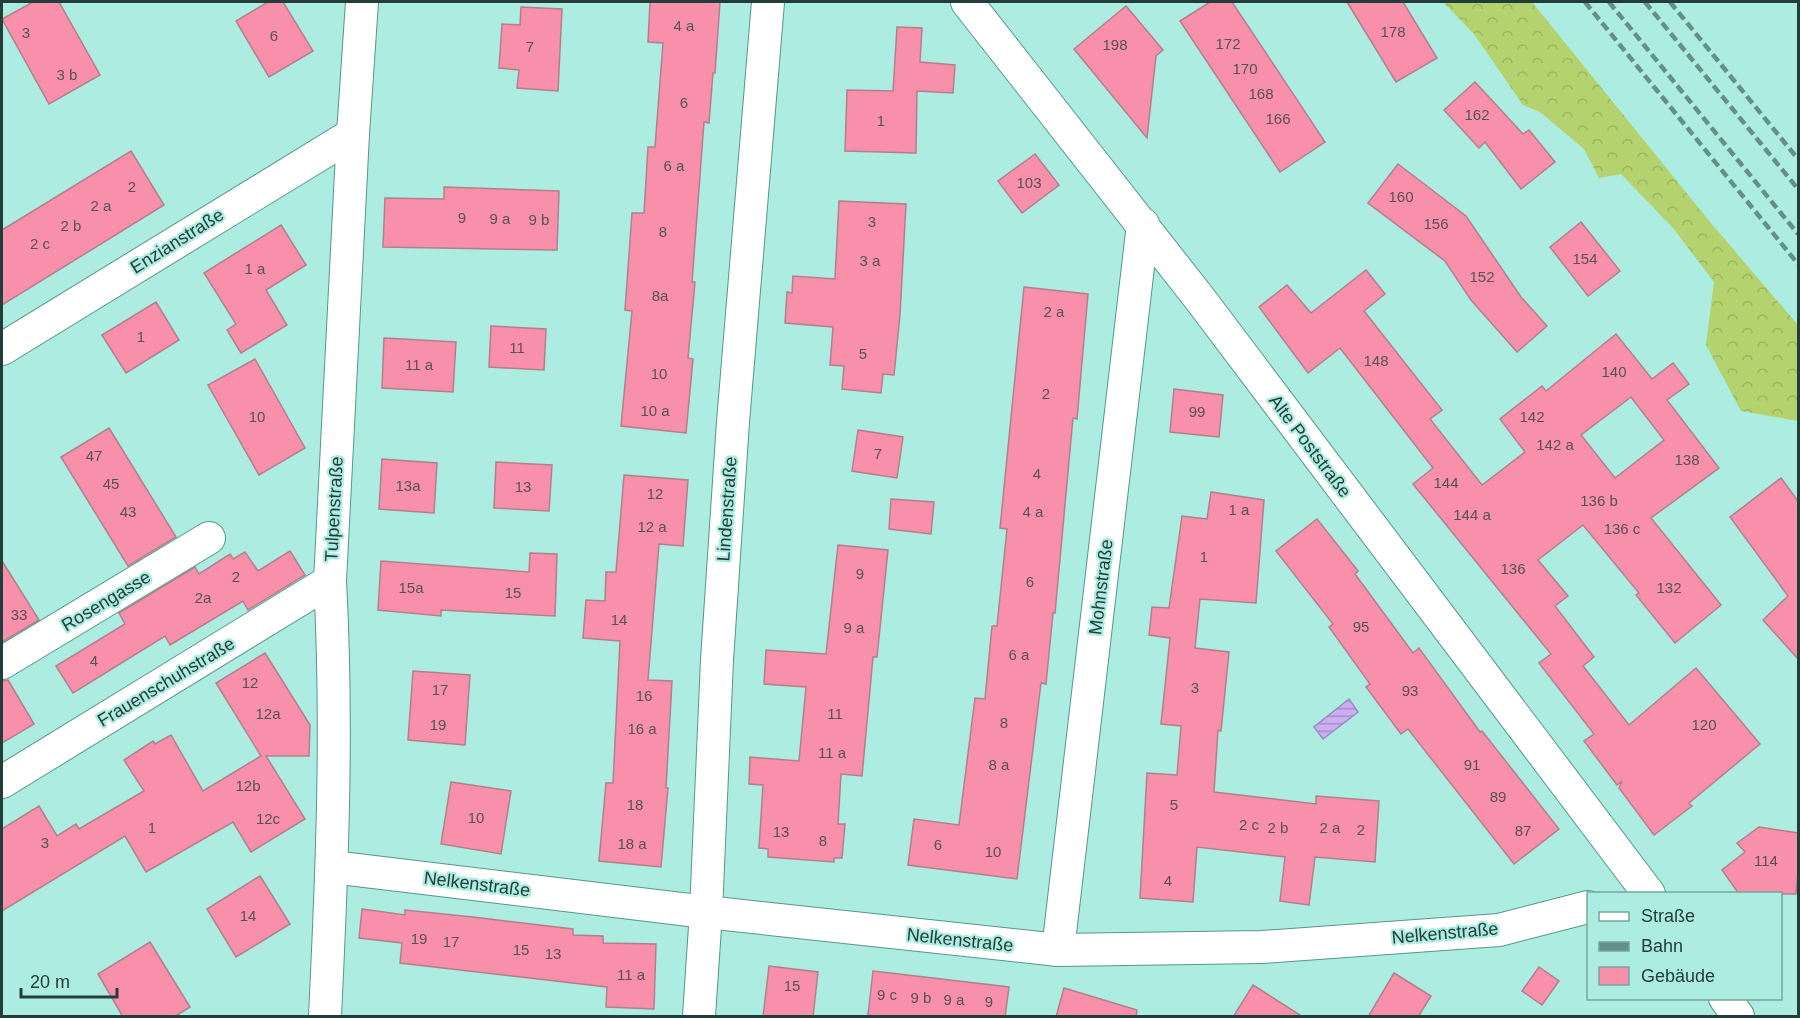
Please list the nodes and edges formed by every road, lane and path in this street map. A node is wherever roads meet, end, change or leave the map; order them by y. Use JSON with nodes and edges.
{"nodes":[{"id":1,"x":362,"y":2,"type":"edge"},
{"id":2,"x":768,"y":2,"type":"edge"},
{"id":3,"x":967,"y":2,"type":"edge"},
{"id":4,"x":353,"y":134,"type":"junction"},
{"id":5,"x":1143,"y":224,"type":"junction"},
{"id":6,"x":2,"y":349,"type":"edge"},
{"id":7,"x":209,"y":538,"type":"dead end"},
{"id":8,"x":330,"y":581,"type":"junction"},
{"id":9,"x":2,"y":663,"type":"edge"},
{"id":10,"x":2,"y":783,"type":"edge"},
{"id":11,"x":332,"y":867,"type":"junction"},
{"id":12,"x":1639,"y":891,"type":"edge"},
{"id":13,"x":1587,"y":907,"type":"edge"},
{"id":14,"x":706,"y":912,"type":"junction"},
{"id":15,"x":1058,"y":950,"type":"junction"},
{"id":16,"x":1726,"y":1000,"type":"edge"},
{"id":17,"x":325,"y":1017,"type":"edge"},
{"id":18,"x":699,"y":1017,"type":"edge"},
{"id":19,"x":1738,"y":1017,"type":"edge"}],
"edges":[{"from":1,"to":4,"type":"street","name":"Tulpenstraße"},
{"from":2,"to":14,"type":"street","name":"Lindenstraße"},
{"from":3,"to":5,"type":"street","name":"Alte Poststraße"},
{"from":4,"to":6,"type":"street","name":"Enzianstraße"},
{"from":4,"to":8,"type":"street","name":"Tulpenstraße"},
{"from":5,"to":12,"type":"street","name":"Alte Poststraße"},
{"from":5,"to":15,"type":"street","name":"Mohnstraße"},
{"from":7,"to":9,"type":"street","name":"Rosengasse"},
{"from":8,"to":10,"type":"street","name":"Frauenschuhstraße"},
{"from":8,"to":11,"type":"street","name":"Tulpenstraße"},
{"from":11,"to":14,"type":"street","name":"Nelkenstraße"},
{"from":11,"to":17,"type":"street","name":"Tulpenstraße"},
{"from":13,"to":15,"type":"street","name":"Nelkenstraße"},
{"from":14,"to":15,"type":"street","name":"Nelkenstraße"},
{"from":14,"to":18,"type":"street","name":"Lindenstraße"},
{"from":16,"to":19,"type":"street"}]}
